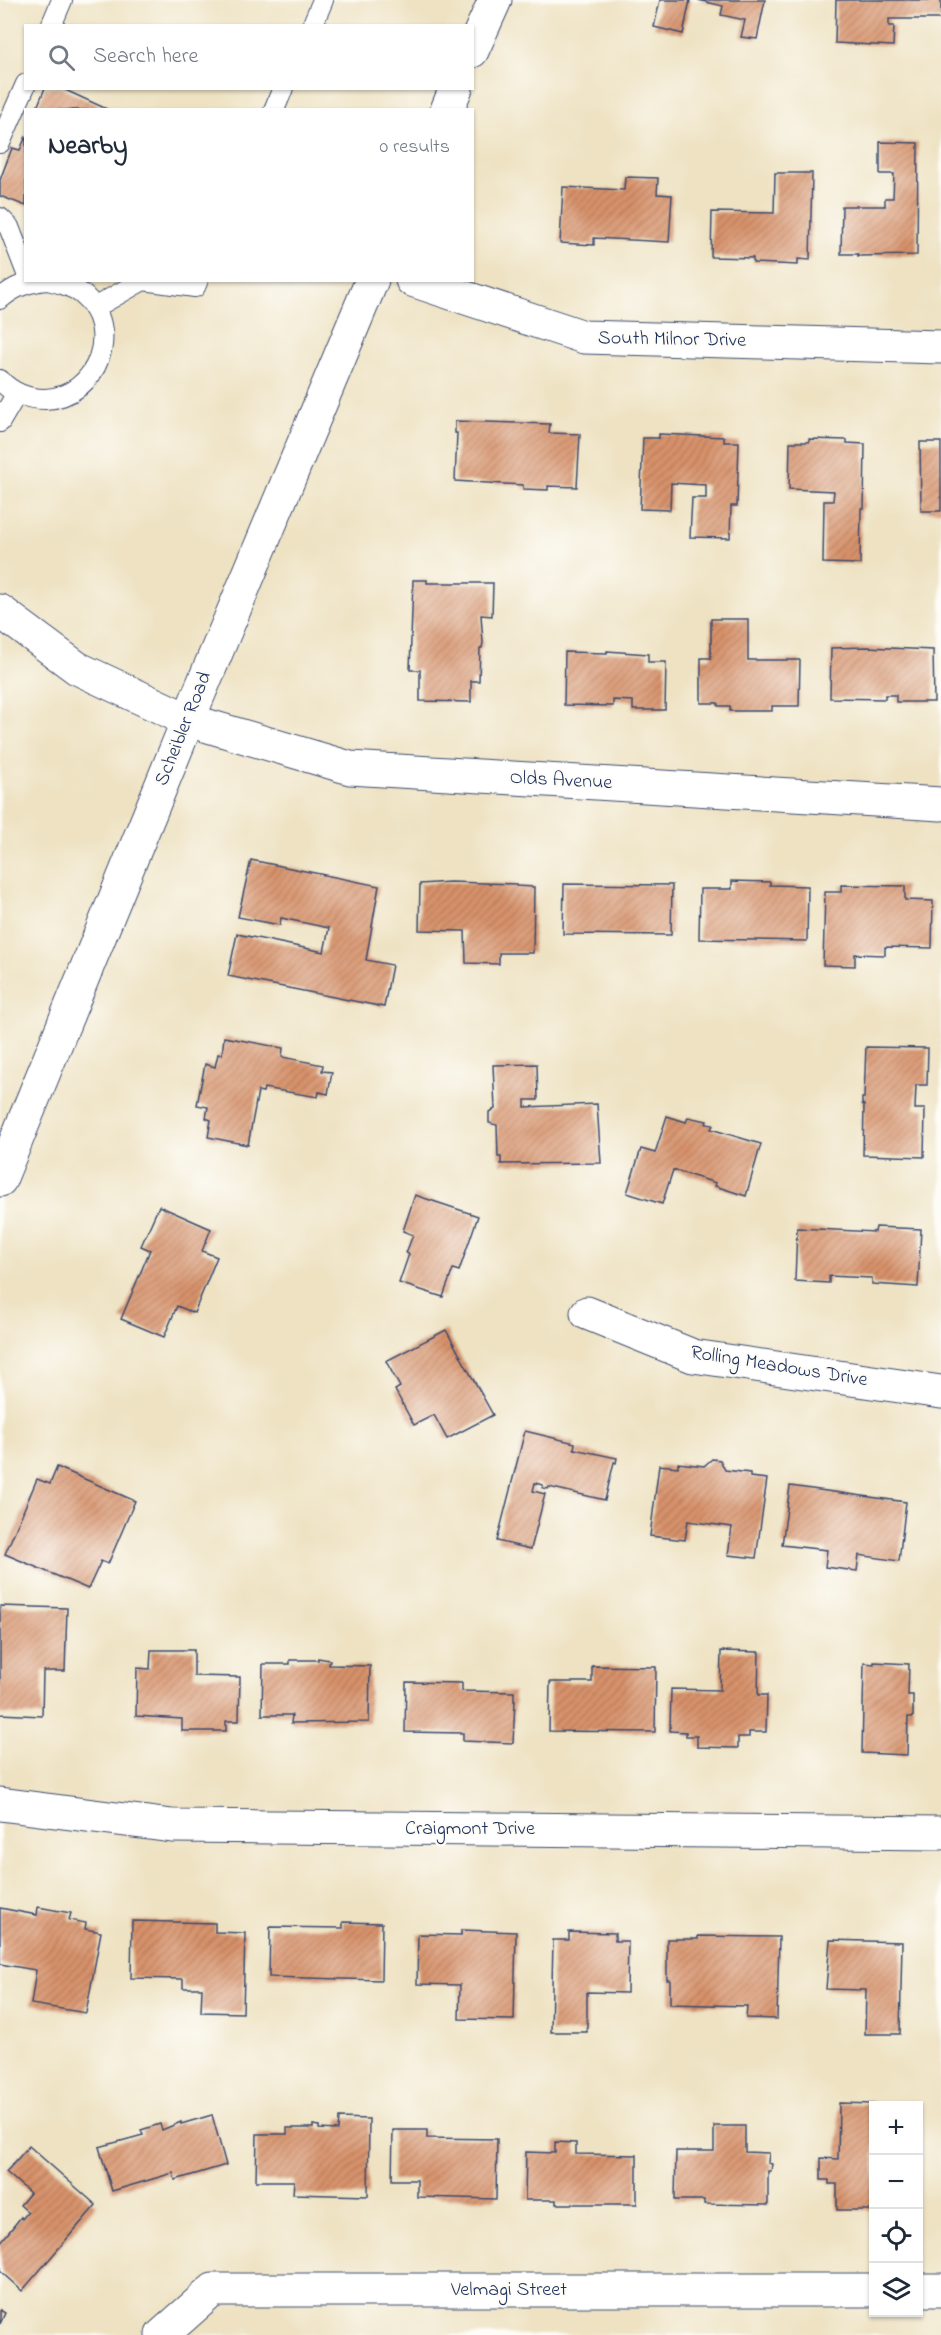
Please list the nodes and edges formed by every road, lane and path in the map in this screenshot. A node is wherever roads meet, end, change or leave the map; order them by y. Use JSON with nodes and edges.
{"nodes":[{"id":1,"x":62,"y":0,"type":"edge"},
{"id":2,"x":323,"y":0,"type":"edge"},
{"id":3,"x":495,"y":0,"type":"edge"},
{"id":4,"x":52,"y":24,"type":"edge"},
{"id":5,"x":313,"y":24,"type":"edge"},
{"id":6,"x":474,"y":47,"type":"edge"},
{"id":7,"x":24,"y":89,"type":"edge"},
{"id":8,"x":282,"y":90,"type":"edge"},
{"id":9,"x":455,"y":90,"type":"edge"},
{"id":10,"x":275,"y":108,"type":"edge"},
{"id":11,"x":448,"y":108,"type":"edge"},
{"id":12,"x":0,"y":143,"type":"edge"},
{"id":13,"x":0,"y":218,"type":"edge"},
{"id":14,"x":24,"y":256,"type":"edge"},
{"id":15,"x":28,"y":282,"type":"edge"},
{"id":16,"x":51,"y":282,"type":"edge"},
{"id":17,"x":140,"y":282,"type":"edge"},
{"id":18,"x":158,"y":282,"type":"edge"},
{"id":19,"x":197,"y":282,"type":"edge"},
{"id":20,"x":371,"y":282,"type":"edge"},
{"id":21,"x":418,"y":282,"type":"edge"},
{"id":22,"x":0,"y":299,"type":"edge"},
{"id":23,"x":94,"y":308,"type":"junction"},
{"id":24,"x":941,"y":347,"type":"edge"},
{"id":25,"x":0,"y":380,"type":"edge"},
{"id":26,"x":17,"y":393,"type":"junction"},
{"id":27,"x":0,"y":422,"type":"edge"},
{"id":28,"x":0,"y":611,"type":"edge"},
{"id":29,"x":188,"y":720,"type":"junction"},
{"id":30,"x":941,"y":804,"type":"edge"},
{"id":31,"x":0,"y":1180,"type":"edge"},
{"id":32,"x":587,"y":1313,"type":"dead end"},
{"id":33,"x":941,"y":1392,"type":"edge"},
{"id":34,"x":0,"y":1803,"type":"edge"},
{"id":35,"x":941,"y":1833,"type":"edge"},
{"id":36,"x":869,"y":2290,"type":"edge"},
{"id":37,"x":923,"y":2290,"type":"edge"},
{"id":38,"x":941,"y":2290,"type":"edge"},
{"id":39,"x":162,"y":2335,"type":"edge"}],
"edges":[{"from":1,"to":4,"type":"lane"},
{"from":2,"to":5,"type":"lane"},
{"from":3,"to":6,"type":"street"},
{"from":7,"to":12,"type":"lane"},
{"from":8,"to":10,"type":"lane"},
{"from":9,"to":11,"type":"street"},
{"from":13,"to":14,"type":"lane"},
{"from":15,"to":22,"type":"lane"},
{"from":16,"to":23,"type":"lane"},
{"from":17,"to":23,"type":"lane"},
{"from":18,"to":19,"type":"lane"},
{"from":20,"to":29,"type":"street","name":"Scheibler Road"},
{"from":21,"to":24,"type":"street","name":"South Milnor Drive"},
{"from":23,"to":26,"type":"lane"},
{"from":25,"to":26,"type":"lane"},
{"from":26,"to":27,"type":"lane"},
{"from":28,"to":29,"type":"street","name":"Olds Avenue"},
{"from":29,"to":30,"type":"street","name":"Olds Avenue"},
{"from":29,"to":31,"type":"street","name":"Scheibler Road"},
{"from":32,"to":33,"type":"street","name":"Rolling Meadows Drive"},
{"from":34,"to":35,"type":"street","name":"Craigmont Drive"},
{"from":36,"to":39,"type":"street","name":"Velmagi Street"},
{"from":37,"to":38,"type":"street"}]}
